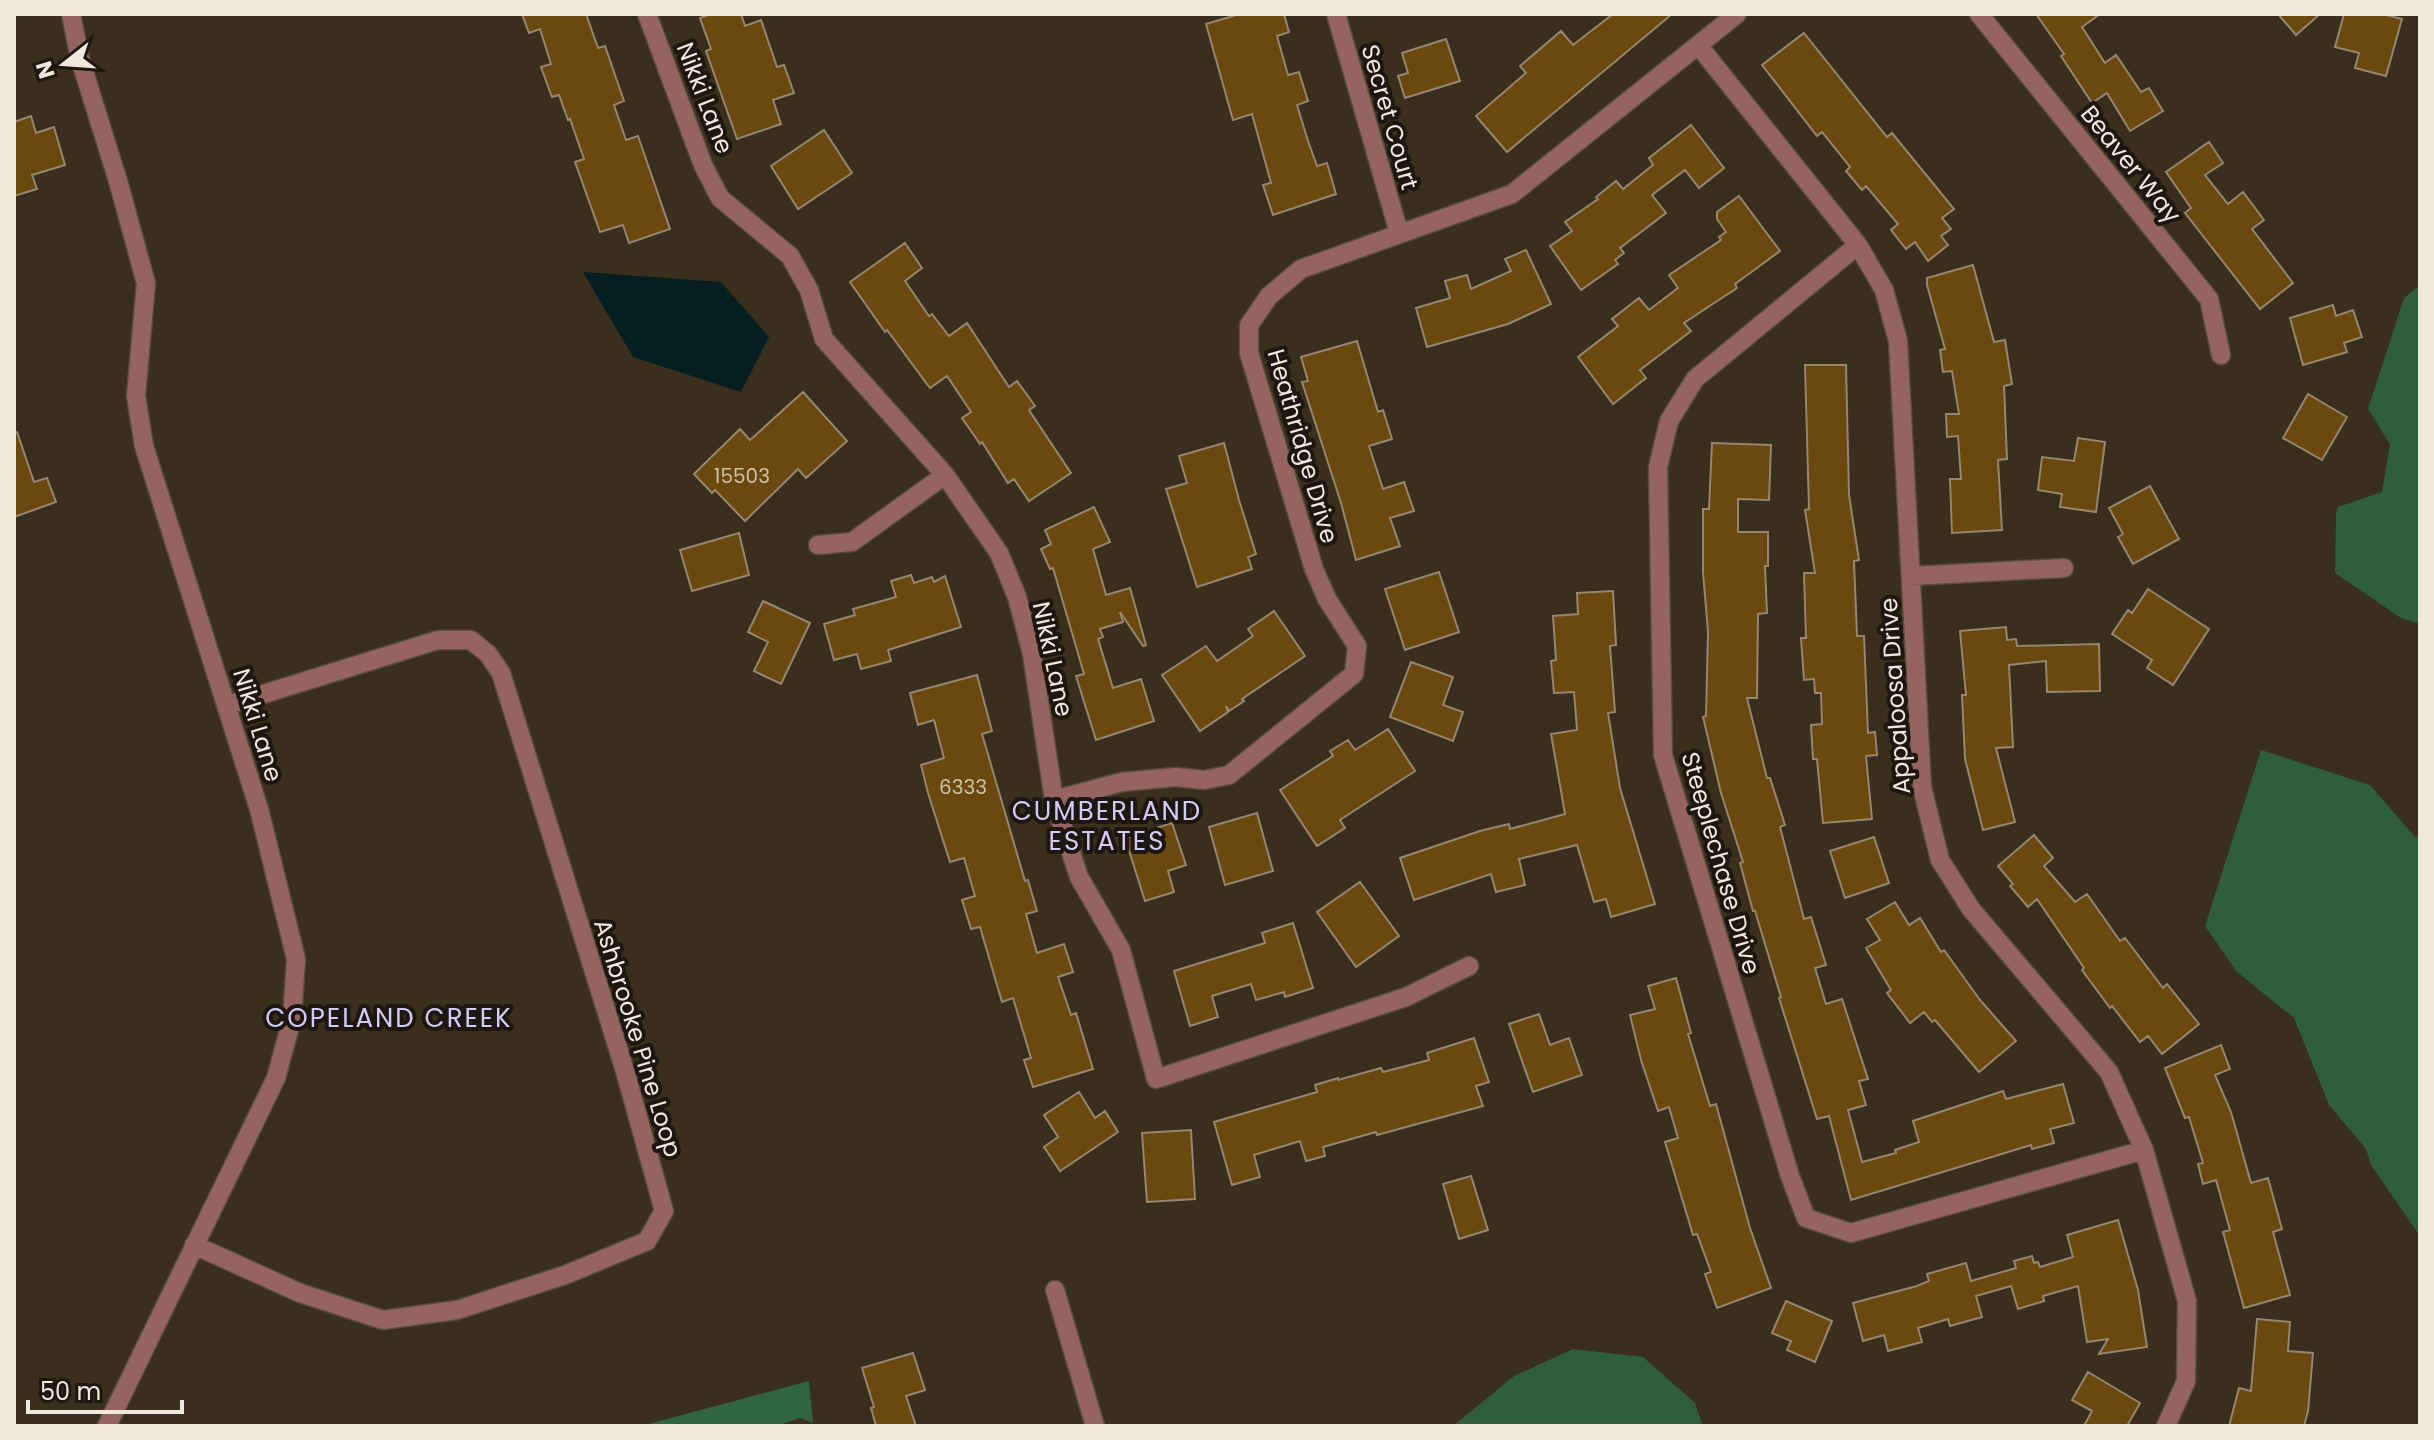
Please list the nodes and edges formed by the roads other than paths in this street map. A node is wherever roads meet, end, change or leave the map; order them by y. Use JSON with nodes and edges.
{"nodes":[{"id":1,"x":71,"y":14,"type":"edge"},
{"id":2,"x":647,"y":14,"type":"edge"},
{"id":3,"x":1336,"y":14,"type":"edge"},
{"id":4,"x":1737,"y":14,"type":"edge"},
{"id":5,"x":1979,"y":14,"type":"edge"},
{"id":6,"x":1698,"y":45,"type":"junction"},
{"id":7,"x":1399,"y":233,"type":"junction"},
{"id":8,"x":1858,"y":245,"type":"junction"},
{"id":9,"x":2221,"y":355,"type":"dead end"},
{"id":10,"x":945,"y":475,"type":"junction"},
{"id":11,"x":818,"y":545,"type":"dead end"},
{"id":12,"x":2064,"y":568,"type":"dead end"},
{"id":13,"x":1911,"y":576,"type":"junction"},
{"id":14,"x":228,"y":705,"type":"junction"},
{"id":15,"x":1054,"y":800,"type":"junction"},
{"id":16,"x":1469,"y":966,"type":"dead end"},
{"id":17,"x":2144,"y":1150,"type":"junction"},
{"id":18,"x":194,"y":1245,"type":"junction"},
{"id":19,"x":1055,"y":1290,"type":"dead end"},
{"id":20,"x":107,"y":1426,"type":"edge"},
{"id":21,"x":1095,"y":1426,"type":"edge"},
{"id":22,"x":2166,"y":1426,"type":"edge"}],
"edges":[{"from":1,"to":14,"type":"street","name":"Nikki Lane"},
{"from":2,"to":10,"type":"street","name":"Nikki Lane"},
{"from":3,"to":7,"type":"street","name":"Secret Court"},
{"from":4,"to":6,"type":"street","name":"Heathridge Drive"},
{"from":5,"to":9,"type":"street","name":"Beaver Way"},
{"from":6,"to":7,"type":"street","name":"Heathridge Drive"},
{"from":6,"to":8,"type":"street","name":"Appaloosa Drive"},
{"from":7,"to":15,"type":"street","name":"Heathridge Drive"},
{"from":8,"to":13,"type":"street","name":"Appaloosa Drive"},
{"from":8,"to":17,"type":"street","name":"Steeplechase Drive"},
{"from":10,"to":11,"type":"street"},
{"from":10,"to":15,"type":"street","name":"Nikki Lane"},
{"from":12,"to":13,"type":"street"},
{"from":13,"to":17,"type":"street","name":"Appaloosa Drive"},
{"from":14,"to":18,"type":"street","name":"Nikki Lane"},
{"from":14,"to":18,"type":"street","name":"Ashbrooke Pine Loop"},
{"from":15,"to":16,"type":"street","name":"Nikki Lane"},
{"from":17,"to":22,"type":"street","name":"Appaloosa Drive"},
{"from":18,"to":20,"type":"street","name":"Nikki Lane"},
{"from":19,"to":21,"type":"street"}]}
